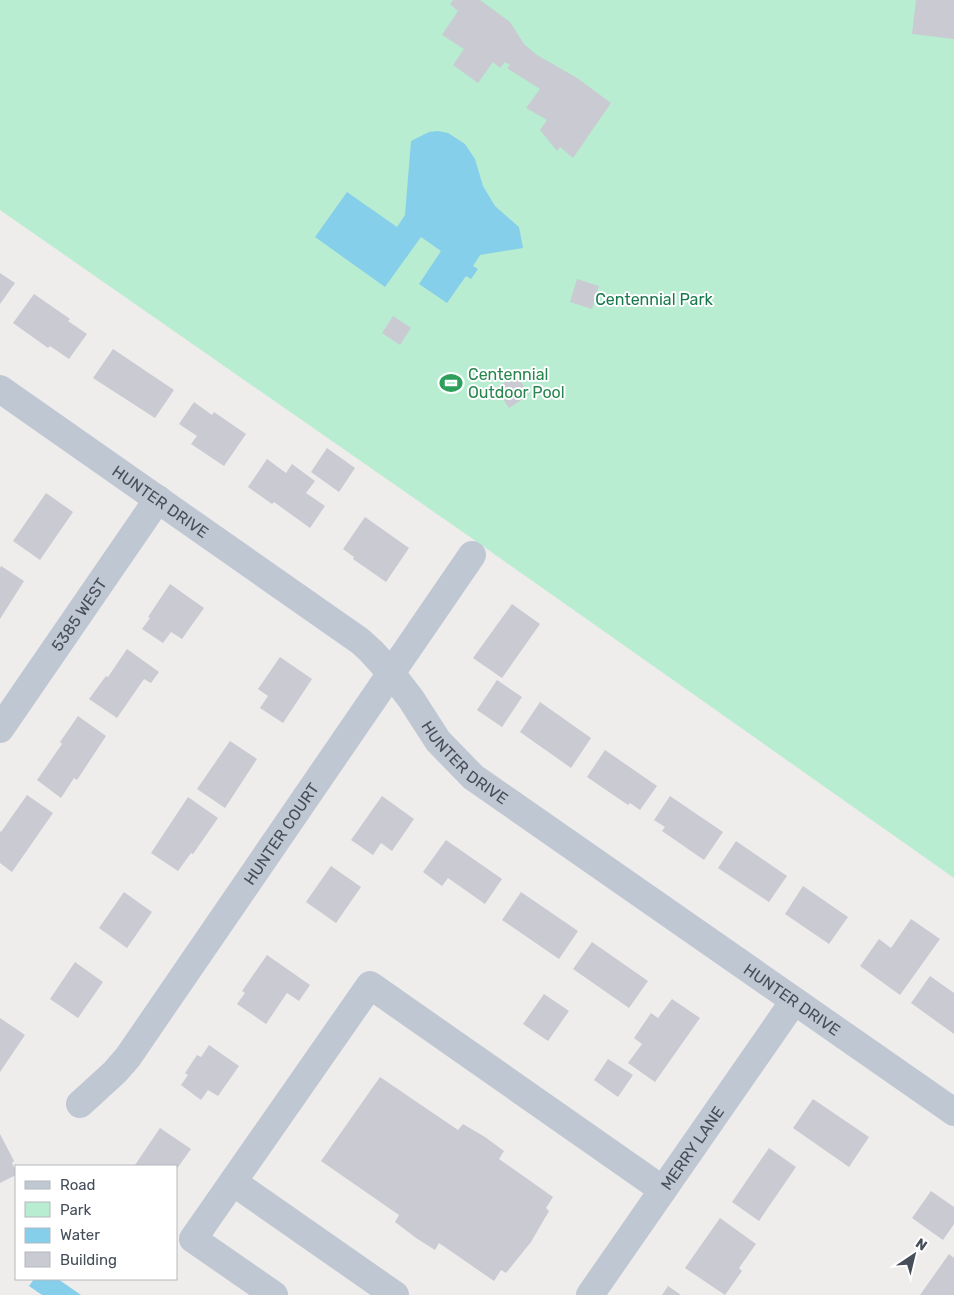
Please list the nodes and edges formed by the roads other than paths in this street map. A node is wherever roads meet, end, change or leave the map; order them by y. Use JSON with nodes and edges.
{"nodes":[{"id":1,"x":0,"y":390,"type":"edge"},
{"id":2,"x":158,"y":499,"type":"junction"},
{"id":3,"x":472,"y":555,"type":"dead end"},
{"id":4,"x":391,"y":673,"type":"junction"},
{"id":5,"x":0,"y":729,"type":"edge"},
{"id":6,"x":794,"y":1001,"type":"junction"},
{"id":7,"x":80,"y":1104,"type":"dead end"},
{"id":8,"x":954,"y":1112,"type":"edge"},
{"id":9,"x":233,"y":1182,"type":"junction"},
{"id":10,"x":663,"y":1190,"type":"junction"},
{"id":11,"x":274,"y":1295,"type":"edge"},
{"id":12,"x":395,"y":1295,"type":"edge"},
{"id":13,"x":590,"y":1295,"type":"edge"}],
"edges":[{"from":1,"to":2,"type":"street","name":"HUNTER DRIVE"},
{"from":2,"to":4,"type":"street","name":"HUNTER DRIVE"},
{"from":2,"to":5,"type":"street","name":"5385 WEST"},
{"from":3,"to":4,"type":"street","name":"HUNTER COURT"},
{"from":4,"to":6,"type":"street","name":"HUNTER DRIVE"},
{"from":4,"to":7,"type":"street","name":"HUNTER COURT"},
{"from":6,"to":8,"type":"street","name":"HUNTER DRIVE"},
{"from":6,"to":10,"type":"street","name":"MERRY LANE"},
{"from":9,"to":10,"type":"street"},
{"from":9,"to":11,"type":"street"},
{"from":9,"to":12,"type":"street"},
{"from":10,"to":13,"type":"street","name":"MERRY LANE"}]}
